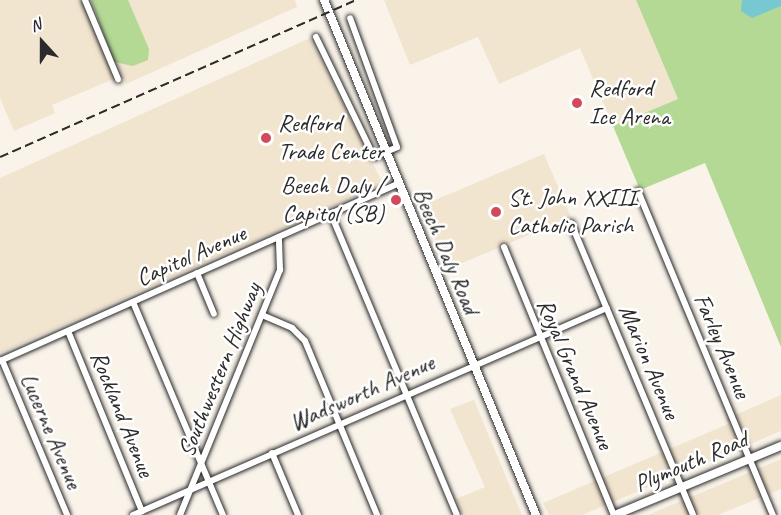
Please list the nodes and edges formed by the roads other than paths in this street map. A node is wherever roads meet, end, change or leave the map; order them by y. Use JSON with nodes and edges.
{"nodes":[{"id":1,"x":85,"y":0,"type":"edge"},
{"id":2,"x":324,"y":0,"type":"edge"},
{"id":3,"x":350,"y":18,"type":"dead end"},
{"id":4,"x":316,"y":37,"type":"dead end"},
{"id":5,"x":118,"y":79,"type":"dead end"},
{"id":6,"x":386,"y":152,"type":"junction"},
{"id":7,"x":398,"y":184,"type":"junction"},
{"id":8,"x":638,"y":191,"type":"dead end"},
{"id":9,"x":331,"y":214,"type":"junction"},
{"id":10,"x":571,"y":223,"type":"dead end"},
{"id":11,"x":279,"y":237,"type":"junction"},
{"id":12,"x":504,"y":247,"type":"dead end"},
{"id":13,"x":197,"y":273,"type":"junction"},
{"id":14,"x":134,"y":302,"type":"junction"},
{"id":15,"x":607,"y":308,"type":"junction"},
{"id":16,"x":214,"y":314,"type":"dead end"},
{"id":17,"x":262,"y":315,"type":"junction"},
{"id":18,"x":68,"y":331,"type":"junction"},
{"id":19,"x":540,"y":335,"type":"junction"},
{"id":20,"x":1,"y":361,"type":"edge"},
{"id":21,"x":472,"y":364,"type":"junction"},
{"id":22,"x":405,"y":393,"type":"junction"},
{"id":23,"x":339,"y":423,"type":"junction"},
{"id":24,"x":781,"y":446,"type":"edge"},
{"id":25,"x":272,"y":453,"type":"junction"},
{"id":26,"x":749,"y":459,"type":"junction"},
{"id":27,"x":201,"y":462,"type":"junction"},
{"id":28,"x":209,"y":481,"type":"junction"},
{"id":29,"x":682,"y":487,"type":"junction"},
{"id":30,"x":190,"y":489,"type":"junction"},
{"id":31,"x":142,"y":511,"type":"junction"},
{"id":32,"x":68,"y":515,"type":"edge"},
{"id":33,"x":133,"y":515,"type":"edge"},
{"id":34,"x":180,"y":515,"type":"edge"},
{"id":35,"x":224,"y":515,"type":"edge"},
{"id":36,"x":298,"y":515,"type":"edge"},
{"id":37,"x":377,"y":515,"type":"edge"},
{"id":38,"x":457,"y":515,"type":"edge"},
{"id":39,"x":536,"y":515,"type":"edge"},
{"id":40,"x":615,"y":515,"type":"edge"},
{"id":41,"x":693,"y":515,"type":"edge"},
{"id":42,"x":773,"y":515,"type":"edge"}],
"edges":[{"from":1,"to":5,"type":"street"},
{"from":2,"to":6,"type":"main road","name":"Beech Daly Road"},
{"from":3,"to":6,"type":"street"},
{"from":4,"to":6,"type":"street"},
{"from":6,"to":7,"type":"main road","name":"Beech Daly Road"},
{"from":7,"to":9,"type":"street","name":"Capitol Avenue"},
{"from":7,"to":21,"type":"main road","name":"Beech Daly Road"},
{"from":8,"to":26,"type":"street","name":"Farley Avenue"},
{"from":9,"to":11,"type":"street","name":"Capitol Avenue"},
{"from":9,"to":22,"type":"street"},
{"from":10,"to":15,"type":"street","name":"Marion Avenue"},
{"from":11,"to":13,"type":"street","name":"Capitol Avenue"},
{"from":11,"to":17,"type":"street","name":"Southwestern Highway"},
{"from":12,"to":19,"type":"street","name":"Royal Grand Avenue"},
{"from":13,"to":14,"type":"street","name":"Capitol Avenue"},
{"from":13,"to":16,"type":"street"},
{"from":14,"to":18,"type":"street","name":"Capitol Avenue"},
{"from":14,"to":27,"type":"street"},
{"from":15,"to":19,"type":"street","name":"Wadsworth Avenue"},
{"from":15,"to":29,"type":"street","name":"Marion Avenue"},
{"from":17,"to":23,"type":"street"},
{"from":17,"to":27,"type":"street","name":"Southwestern Highway"},
{"from":18,"to":20,"type":"street","name":"Capitol Avenue"},
{"from":18,"to":31,"type":"street","name":"Rockland Avenue"},
{"from":19,"to":21,"type":"street","name":"Wadsworth Avenue"},
{"from":19,"to":40,"type":"street","name":"Royal Grand Avenue"},
{"from":20,"to":32,"type":"street","name":"Lucerne Avenue"},
{"from":21,"to":22,"type":"street","name":"Wadsworth Avenue"},
{"from":21,"to":39,"type":"main road","name":"Beech Daly Road"},
{"from":22,"to":23,"type":"street","name":"Wadsworth Avenue"},
{"from":22,"to":38,"type":"street"},
{"from":23,"to":25,"type":"street","name":"Wadsworth Avenue"},
{"from":23,"to":37,"type":"street"},
{"from":24,"to":26,"type":"main road","name":"Plymouth Road"},
{"from":25,"to":28,"type":"street","name":"Wadsworth Avenue"},
{"from":25,"to":36,"type":"street"},
{"from":26,"to":29,"type":"main road","name":"Plymouth Road"},
{"from":26,"to":42,"type":"street","name":"Farley Avenue"},
{"from":27,"to":28,"type":"street"},
{"from":27,"to":30,"type":"street","name":"Southwestern Highway"},
{"from":28,"to":30,"type":"street","name":"Wadsworth Avenue"},
{"from":28,"to":35,"type":"street"},
{"from":29,"to":40,"type":"main road","name":"Plymouth Road"},
{"from":29,"to":41,"type":"street","name":"Marion Avenue"},
{"from":30,"to":31,"type":"street","name":"Wadsworth Avenue"},
{"from":30,"to":34,"type":"street","name":"Southwestern Highway"},
{"from":31,"to":33,"type":"street","name":"Wadsworth Avenue"}]}
